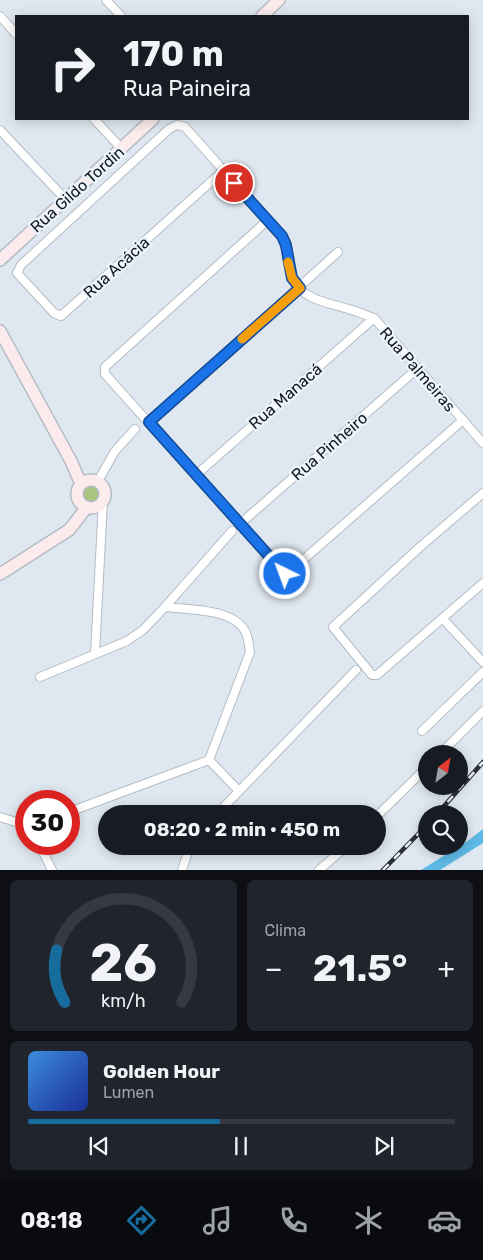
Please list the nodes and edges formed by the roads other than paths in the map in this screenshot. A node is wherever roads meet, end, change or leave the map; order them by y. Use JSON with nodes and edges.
{"nodes":[{"id":1,"x":106,"y":0,"type":"edge"},
{"id":2,"x":279,"y":0,"type":"edge"},
{"id":3,"x":120,"y":15,"type":"edge"},
{"id":4,"x":263,"y":15,"type":"edge"},
{"id":5,"x":0,"y":16,"type":"edge"},
{"id":6,"x":15,"y":33,"type":"edge"},
{"id":7,"x":95,"y":120,"type":"edge"},
{"id":8,"x":152,"y":120,"type":"edge"},
{"id":9,"x":0,"y":130,"type":"edge"},
{"id":10,"x":122,"y":149,"type":"junction"},
{"id":11,"x":223,"y":171,"type":"junction"},
{"id":12,"x":66,"y":200,"type":"junction"},
{"id":13,"x":268,"y":220,"type":"junction"},
{"id":14,"x":338,"y":252,"type":"dead end"},
{"id":15,"x":0,"y":260,"type":"edge"},
{"id":16,"x":300,"y":288,"type":"junction"},
{"id":17,"x":374,"y":318,"type":"junction"},
{"id":18,"x":0,"y":331,"type":"edge"},
{"id":19,"x":418,"y":368,"type":"junction"},
{"id":20,"x":462,"y":420,"type":"junction"},
{"id":21,"x":149,"y":422,"type":"junction"},
{"id":22,"x":135,"y":429,"type":"dead end"},
{"id":23,"x":483,"y":443,"type":"edge"},
{"id":24,"x":196,"y":474,"type":"junction"},
{"id":25,"x":98,"y":481,"type":"junction"},
{"id":26,"x":81,"y":484,"type":"junction"},
{"id":27,"x":483,"y":493,"type":"edge"},
{"id":28,"x":103,"y":501,"type":"junction"},
{"id":29,"x":87,"y":507,"type":"junction"},
{"id":30,"x":240,"y":524,"type":"junction"},
{"id":31,"x":232,"y":531,"type":"dead end"},
{"id":32,"x":0,"y":574,"type":"edge"},
{"id":33,"x":483,"y":583,"type":"edge"},
{"id":34,"x":166,"y":607,"type":"junction"},
{"id":35,"x":443,"y":619,"type":"junction"},
{"id":36,"x":483,"y":648,"type":"edge"},
{"id":37,"x":95,"y":654,"type":"junction"},
{"id":38,"x":480,"y":659,"type":"edge"},
{"id":39,"x":356,"y":670,"type":"dead end"},
{"id":40,"x":483,"y":672,"type":"edge"},
{"id":41,"x":40,"y":677,"type":"dead end"},
{"id":42,"x":483,"y":711,"type":"edge"},
{"id":43,"x":422,"y":731,"type":"dead end"},
{"id":44,"x":449,"y":745,"type":"edge"},
{"id":45,"x":209,"y":760,"type":"junction"},
{"id":46,"x":418,"y":776,"type":"edge"},
{"id":47,"x":239,"y":791,"type":"junction"},
{"id":48,"x":226,"y":805,"type":"edge"},
{"id":49,"x":386,"y":807,"type":"edge"},
{"id":50,"x":80,"y":808,"type":"edge"},
{"id":51,"x":0,"y":816,"type":"edge"},
{"id":52,"x":15,"y":821,"type":"edge"},
{"id":53,"x":44,"y":855,"type":"edge"},
{"id":54,"x":187,"y":855,"type":"edge"},
{"id":55,"x":336,"y":855,"type":"edge"},
{"id":56,"x":52,"y":870,"type":"edge"},
{"id":57,"x":182,"y":870,"type":"edge"},
{"id":58,"x":319,"y":870,"type":"edge"}],
"edges":[{"from":1,"to":3,"type":"street"},
{"from":2,"to":4,"type":"main road"},
{"from":5,"to":6,"type":"street"},
{"from":7,"to":10,"type":"street"},
{"from":8,"to":10,"type":"main road","name":"Rua Gildo Tordin"},
{"from":9,"to":12,"type":"street"},
{"from":10,"to":12,"type":"main road","name":"Rua Gildo Tordin"},
{"from":11,"to":11,"type":"street","name":"Rua Acácia"},
{"from":11,"to":13,"type":"street"},
{"from":12,"to":15,"type":"main road","name":"Rua Gildo Tordin"},
{"from":13,"to":16,"type":"street"},
{"from":13,"to":21,"type":"street"},
{"from":14,"to":16,"type":"street"},
{"from":16,"to":17,"type":"street","name":"Rua Palmeiras"},
{"from":16,"to":21,"type":"street"},
{"from":17,"to":19,"type":"street","name":"Rua Palmeiras"},
{"from":17,"to":24,"type":"street","name":"Rua Manacá"},
{"from":18,"to":26,"type":"main road"},
{"from":19,"to":20,"type":"street","name":"Rua Palmeiras"},
{"from":19,"to":30,"type":"street","name":"Rua Pinheiro"},
{"from":20,"to":23,"type":"street","name":"Rua Palmeiras"},
{"from":20,"to":30,"type":"street"},
{"from":21,"to":24,"type":"street"},
{"from":22,"to":25,"type":"street"},
{"from":24,"to":30,"type":"street"},
{"from":25,"to":26,"type":"main road"},
{"from":25,"to":28,"type":"main road"},
{"from":26,"to":29,"type":"main road"},
{"from":27,"to":35,"type":"street"},
{"from":28,"to":29,"type":"main road"},
{"from":28,"to":37,"type":"street"},
{"from":29,"to":32,"type":"main road"},
{"from":31,"to":34,"type":"street"},
{"from":33,"to":35,"type":"street"},
{"from":34,"to":37,"type":"street"},
{"from":34,"to":45,"type":"street"},
{"from":35,"to":38,"type":"street"},
{"from":36,"to":38,"type":"street"},
{"from":37,"to":41,"type":"street"},
{"from":39,"to":47,"type":"street"},
{"from":40,"to":43,"type":"street"},
{"from":42,"to":44,"type":"street"},
{"from":45,"to":47,"type":"street"},
{"from":45,"to":50,"type":"street"},
{"from":46,"to":49,"type":"street"},
{"from":47,"to":48,"type":"street"},
{"from":51,"to":52,"type":"street"},
{"from":53,"to":56,"type":"street"},
{"from":54,"to":57,"type":"street"},
{"from":55,"to":58,"type":"street"}]}
